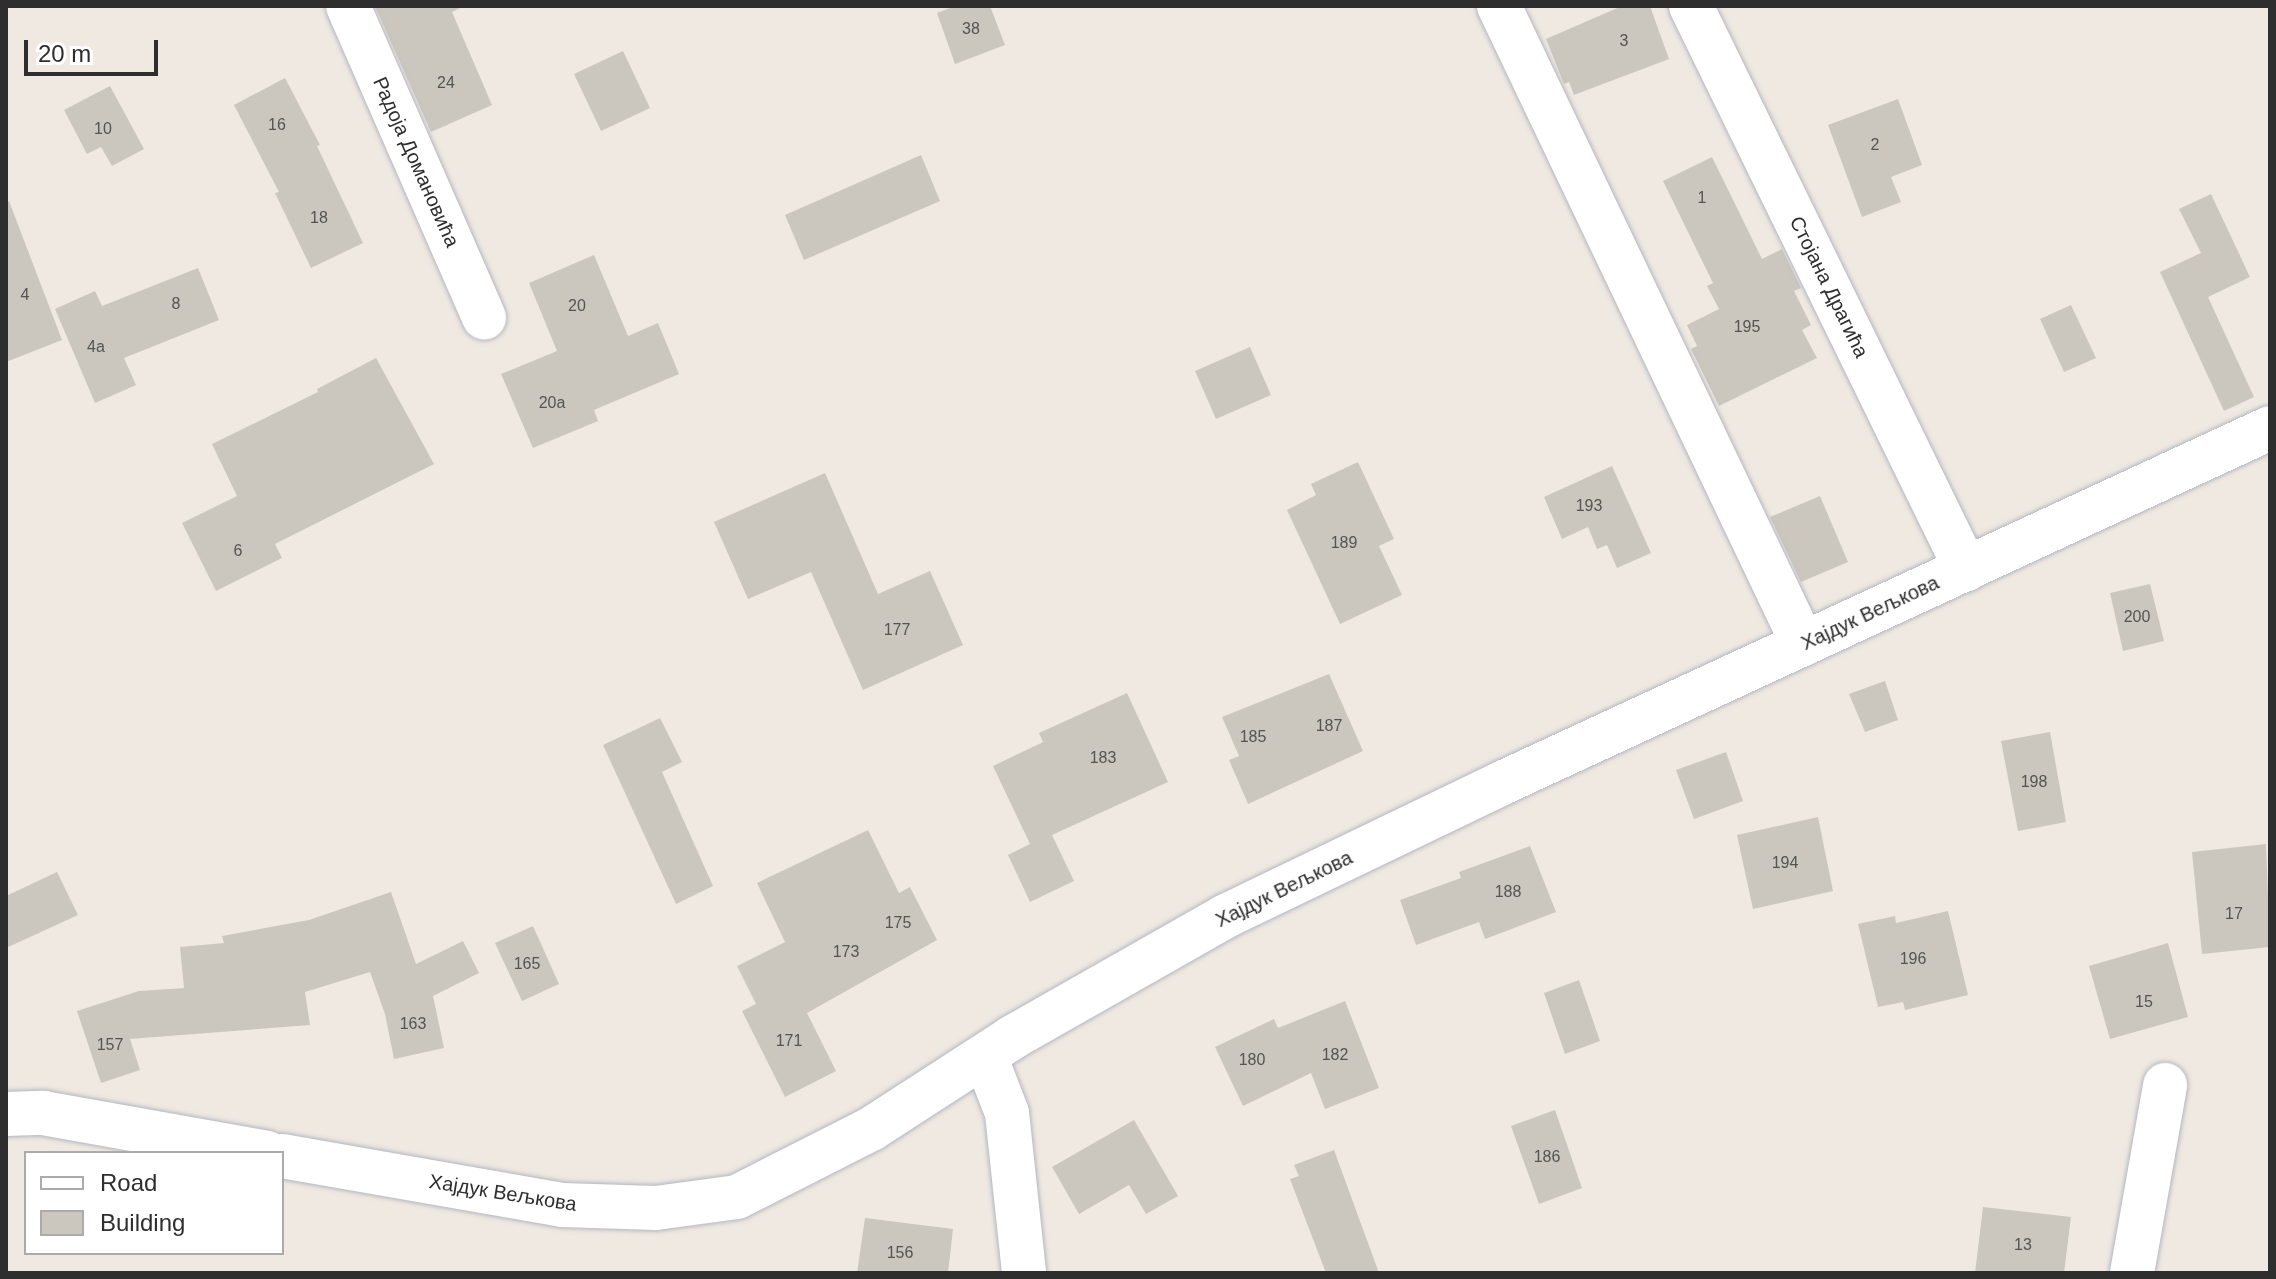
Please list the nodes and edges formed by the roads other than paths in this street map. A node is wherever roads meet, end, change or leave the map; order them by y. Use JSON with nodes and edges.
{"nodes":[{"id":1,"x":348,"y":6,"type":"edge"},
{"id":2,"x":1499,"y":6,"type":"edge"},
{"id":3,"x":1691,"y":6,"type":"edge"},
{"id":4,"x":484,"y":318,"type":"dead end"},
{"id":5,"x":2270,"y":428,"type":"edge"},
{"id":6,"x":1966,"y":569,"type":"junction"},
{"id":7,"x":1803,"y":644,"type":"junction"},
{"id":8,"x":985,"y":1056,"type":"junction"},
{"id":9,"x":2165,"y":1085,"type":"dead end"},
{"id":10,"x":6,"y":1114,"type":"edge"},
{"id":11,"x":256,"y":1151,"type":"edge"},
{"id":12,"x":284,"y":1156,"type":"edge"},
{"id":13,"x":1024,"y":1273,"type":"edge"},
{"id":14,"x":2132,"y":1273,"type":"edge"}],
"edges":[{"from":1,"to":4,"type":"street","name":"Радоја Домановића"},
{"from":2,"to":7,"type":"street"},
{"from":3,"to":6,"type":"street","name":"Стојана Драгића"},
{"from":5,"to":6,"type":"street","name":"Хајдук Вељкова"},
{"from":6,"to":7,"type":"street","name":"Хајдук Вељкова"},
{"from":7,"to":8,"type":"street","name":"Хајдук Вељкова"},
{"from":8,"to":12,"type":"street","name":"Хајдук Вељкова"},
{"from":8,"to":13,"type":"street"},
{"from":9,"to":14,"type":"street"},
{"from":10,"to":11,"type":"street"}]}
